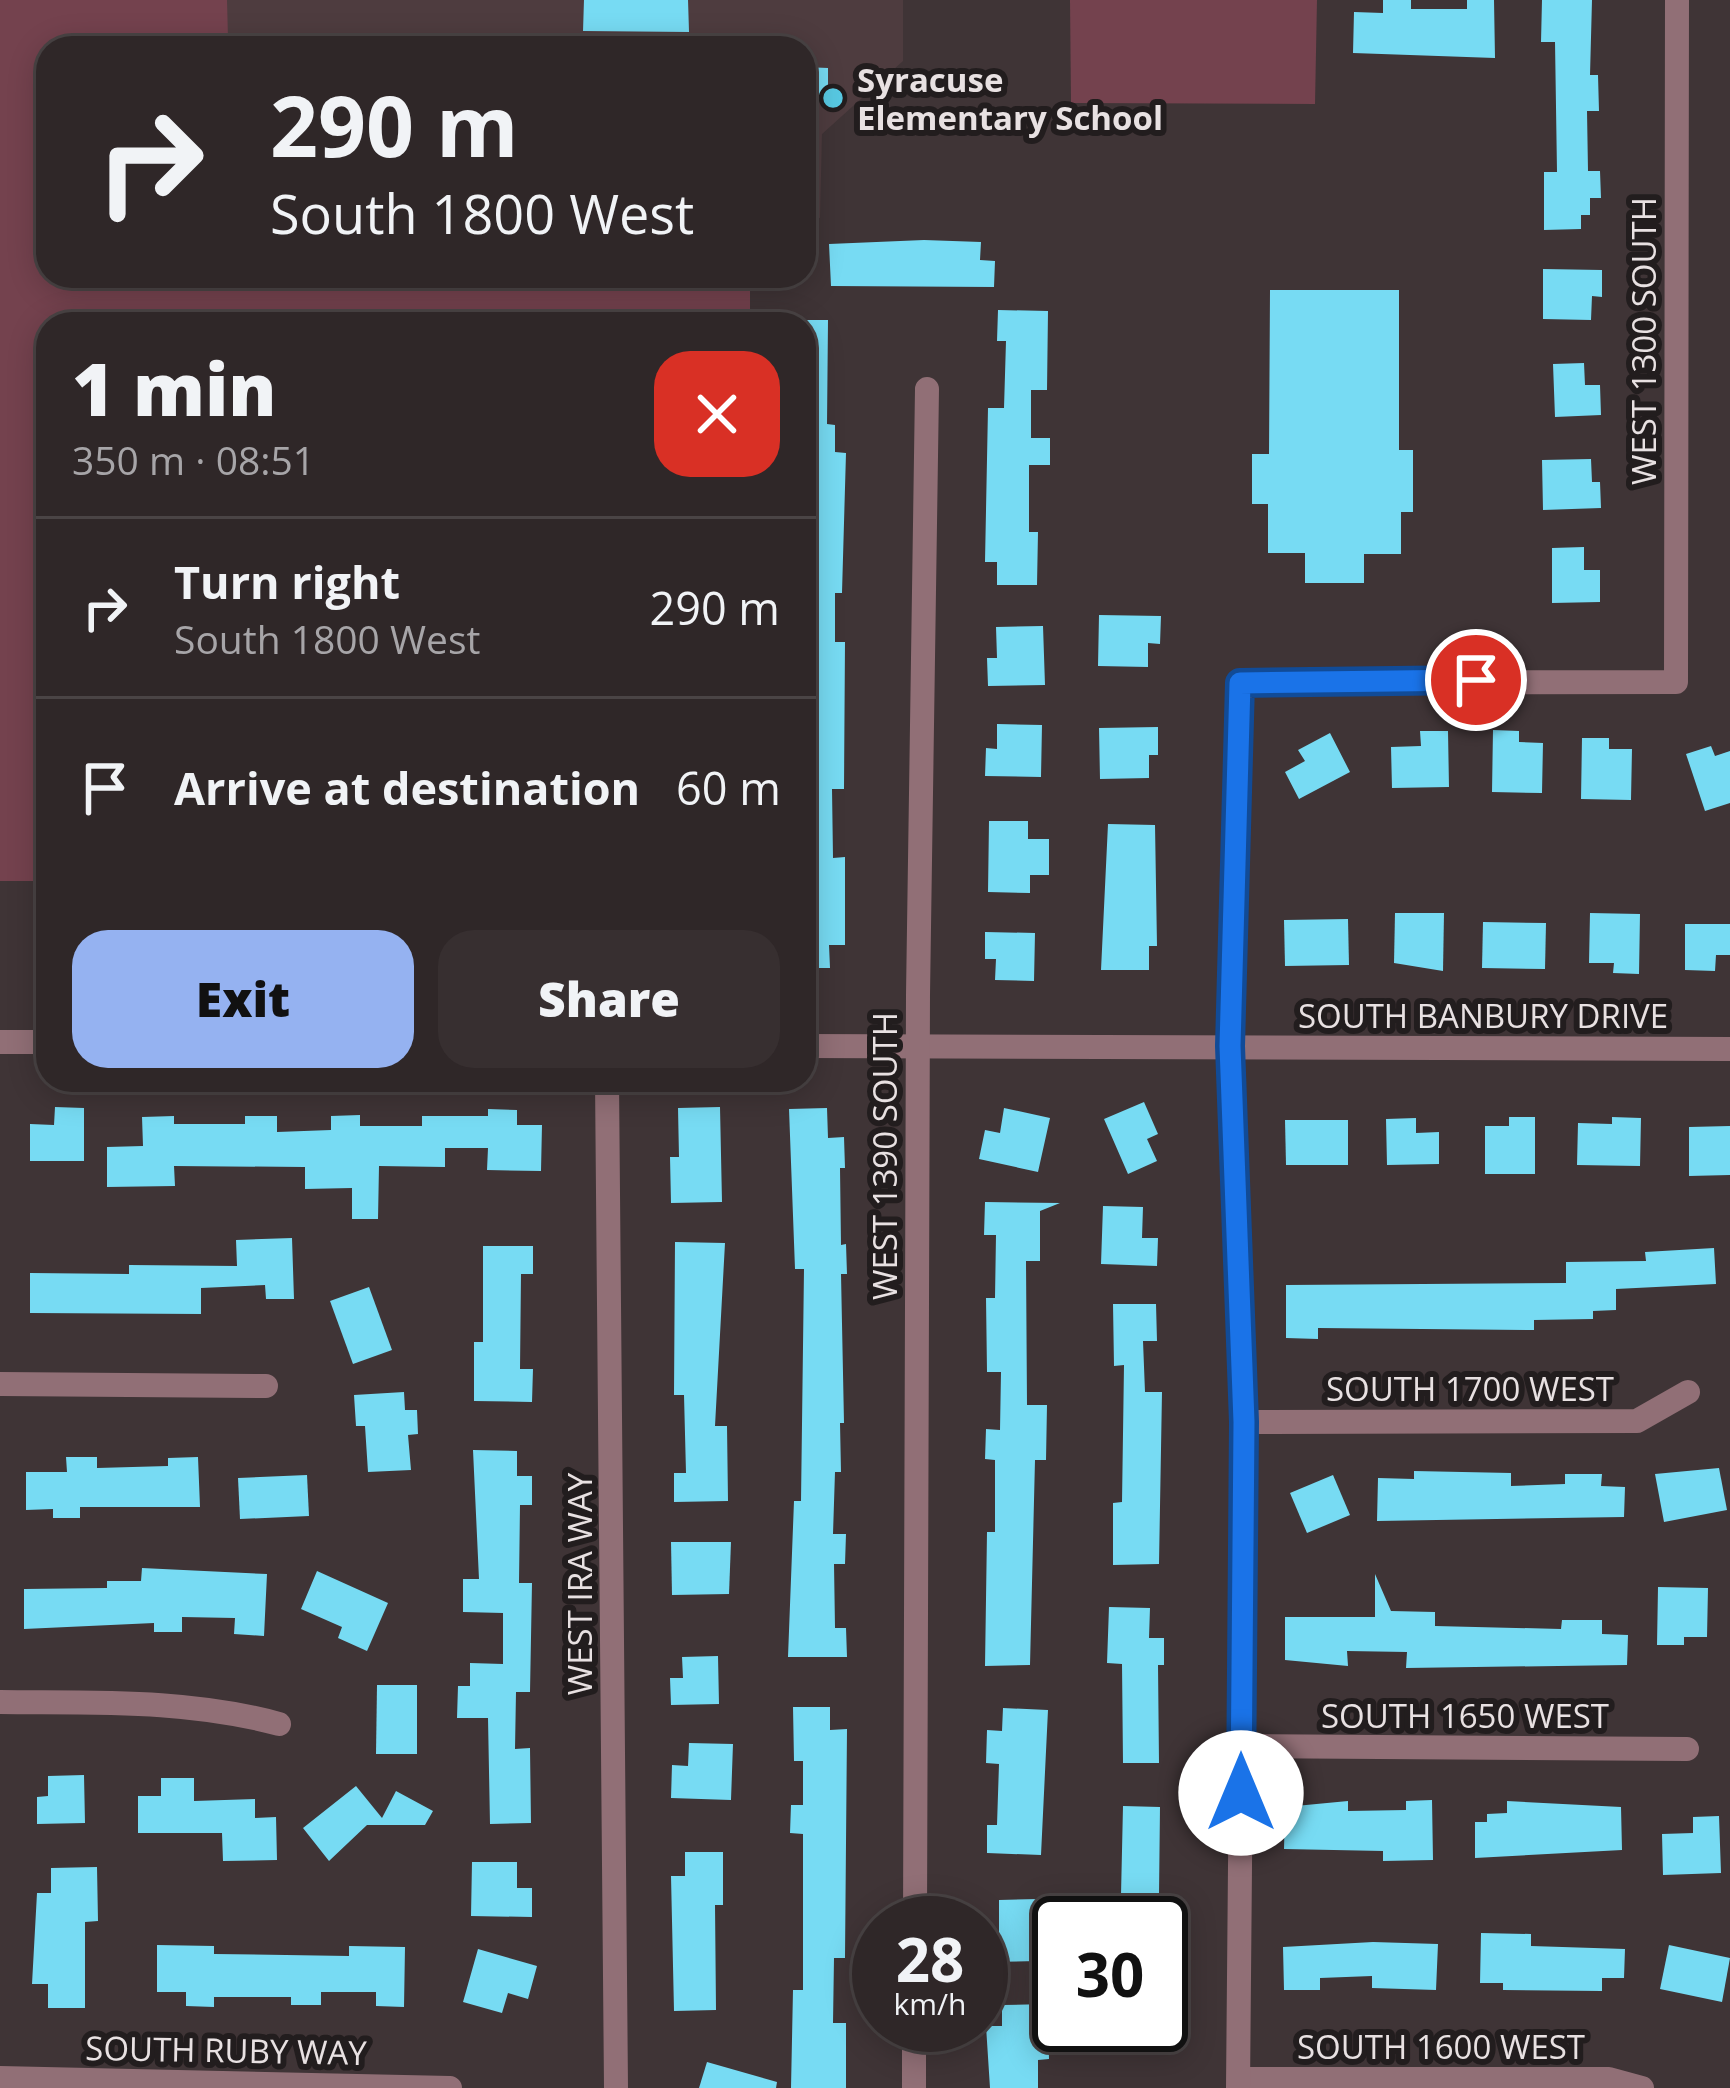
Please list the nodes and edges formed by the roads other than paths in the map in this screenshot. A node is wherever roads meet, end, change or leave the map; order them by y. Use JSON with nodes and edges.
{"nodes":[{"id":1,"x":1677,"y":0,"type":"edge"},
{"id":2,"x":927,"y":389,"type":"dead end"},
{"id":3,"x":0,"y":1042,"type":"edge"},
{"id":4,"x":36,"y":1042,"type":"edge"},
{"id":5,"x":918,"y":1045,"type":"junction"},
{"id":6,"x":816,"y":1046,"type":"edge"},
{"id":7,"x":1230,"y":1046,"type":"junction"},
{"id":8,"x":1730,"y":1049,"type":"edge"},
{"id":9,"x":607,"y":1092,"type":"edge"},
{"id":10,"x":0,"y":1384,"type":"edge"},
{"id":11,"x":266,"y":1386,"type":"dead end"},
{"id":12,"x":1688,"y":1392,"type":"dead end"},
{"id":13,"x":1244,"y":1422,"type":"junction"},
{"id":14,"x":0,"y":1702,"type":"edge"},
{"id":15,"x":279,"y":1724,"type":"dead end"},
{"id":16,"x":1241,"y":1746,"type":"junction"},
{"id":17,"x":1688,"y":1749,"type":"dead end"},
{"id":18,"x":915,"y":1896,"type":"edge"},
{"id":19,"x":914,"y":2052,"type":"edge"},
{"id":20,"x":0,"y":2078,"type":"edge"},
{"id":21,"x":1238,"y":2084,"type":"edge"},
{"id":22,"x":450,"y":2088,"type":"edge"},
{"id":23,"x":616,"y":2088,"type":"edge"},
{"id":24,"x":914,"y":2088,"type":"edge"},
{"id":25,"x":1642,"y":2088,"type":"edge"}],
"edges":[{"from":1,"to":7,"type":"street","name":"WEST 1300 SOUTH"},
{"from":2,"to":5,"type":"street","name":"WEST 1390 SOUTH"},
{"from":3,"to":4,"type":"street"},
{"from":5,"to":6,"type":"street","name":"SOUTH BANBURY DRIVE"},
{"from":5,"to":7,"type":"street","name":"SOUTH BANBURY DRIVE"},
{"from":5,"to":18,"type":"street","name":"WEST 1390 SOUTH"},
{"from":7,"to":8,"type":"street","name":"SOUTH BANBURY DRIVE"},
{"from":7,"to":13,"type":"street"},
{"from":9,"to":23,"type":"street","name":"WEST IRA WAY"},
{"from":10,"to":11,"type":"street"},
{"from":12,"to":13,"type":"street","name":"SOUTH 1700 WEST"},
{"from":13,"to":16,"type":"street"},
{"from":14,"to":15,"type":"street"},
{"from":16,"to":17,"type":"street","name":"SOUTH 1650 WEST"},
{"from":16,"to":21,"type":"street"},
{"from":19,"to":24,"type":"street"},
{"from":20,"to":22,"type":"street","name":"SOUTH RUBY WAY"},
{"from":21,"to":25,"type":"street","name":"SOUTH 1600 WEST"}]}
